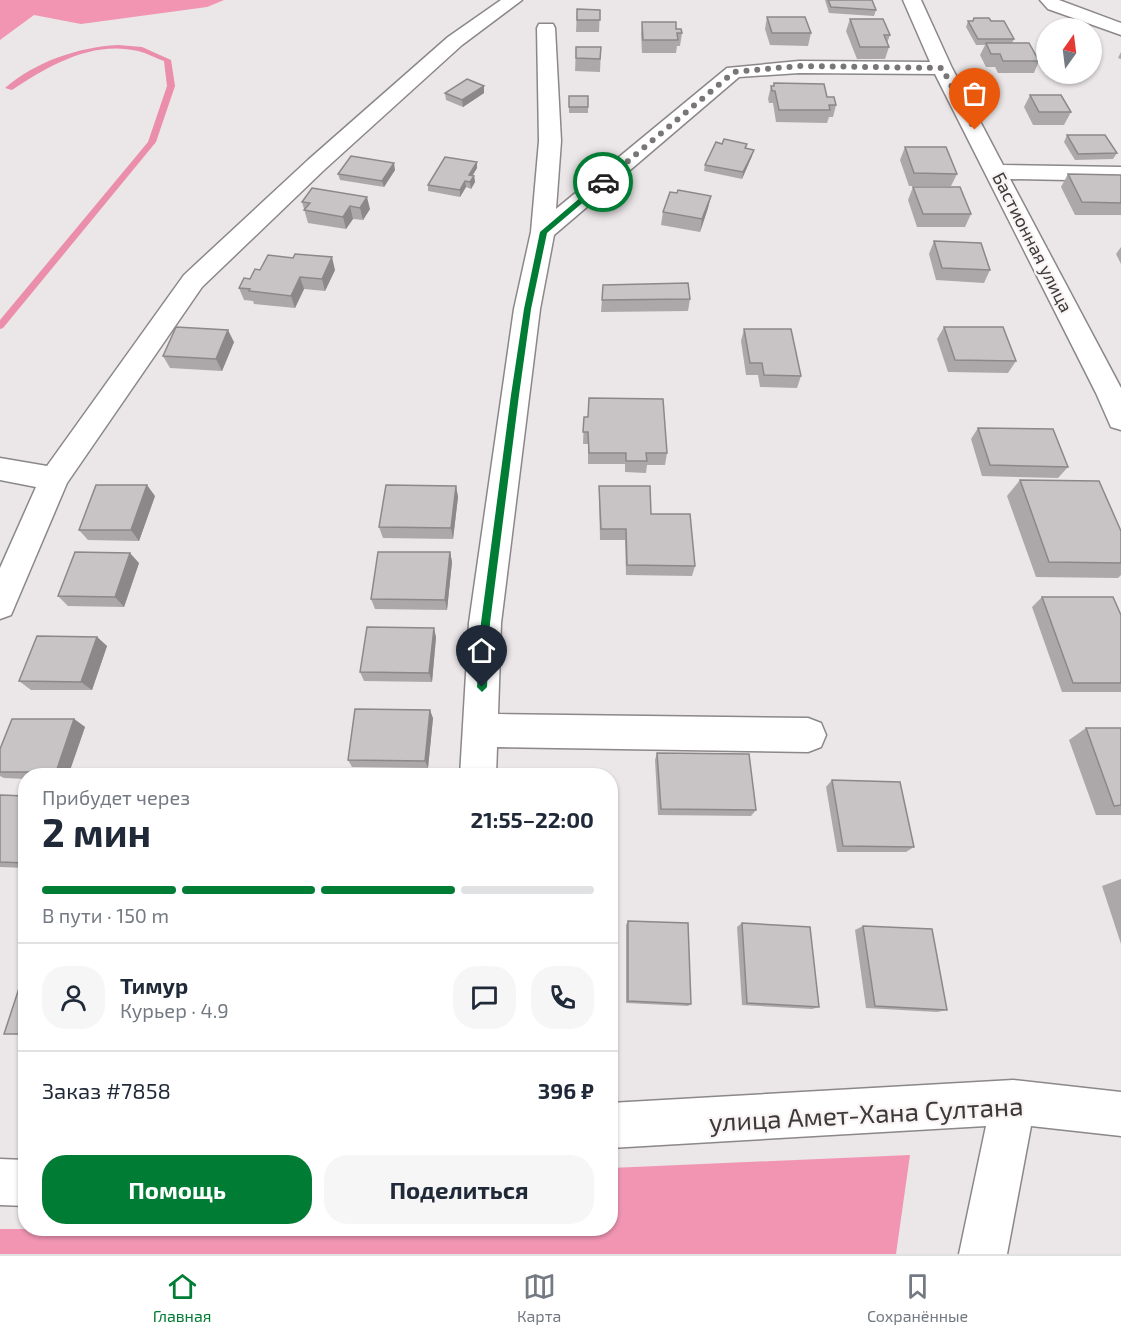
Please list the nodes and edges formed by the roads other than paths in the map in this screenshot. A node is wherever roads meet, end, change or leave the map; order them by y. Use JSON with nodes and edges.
{"nodes":[{"id":1,"x":513,"y":0,"type":"edge"},
{"id":2,"x":912,"y":0,"type":"edge"},
{"id":3,"x":1049,"y":0,"type":"edge"},
{"id":4,"x":546,"y":28,"type":"dead end"},
{"id":5,"x":1121,"y":29,"type":"edge"},
{"id":6,"x":942,"y":68,"type":"junction"},
{"id":7,"x":996,"y":172,"type":"junction"},
{"id":8,"x":1121,"y":174,"type":"edge"},
{"id":9,"x":543,"y":232,"type":"junction"},
{"id":10,"x":1116,"y":393,"type":"edge"},
{"id":11,"x":1121,"y":420,"type":"edge"},
{"id":12,"x":0,"y":469,"type":"edge"},
{"id":13,"x":54,"y":478,"type":"junction"},
{"id":14,"x":0,"y":605,"type":"edge"},
{"id":15,"x":480,"y":730,"type":"junction"},
{"id":16,"x":808,"y":735,"type":"dead end"},
{"id":17,"x":478,"y":768,"type":"edge"},
{"id":18,"x":1012,"y":1102,"type":"junction"},
{"id":19,"x":1121,"y":1114,"type":"edge"},
{"id":20,"x":618,"y":1126,"type":"edge"},
{"id":21,"x":0,"y":1182,"type":"edge"},
{"id":22,"x":18,"y":1183,"type":"edge"},
{"id":23,"x":983,"y":1254,"type":"edge"}],
"edges":[{"from":1,"to":13,"type":"street"},
{"from":2,"to":6,"type":"street","name":"Бастионная улица"},
{"from":3,"to":5,"type":"street"},
{"from":4,"to":9,"type":"street"},
{"from":6,"to":7,"type":"street","name":"Бастионная улица"},
{"from":6,"to":9,"type":"street"},
{"from":7,"to":8,"type":"street"},
{"from":7,"to":10,"type":"street","name":"Бастионная улица"},
{"from":9,"to":15,"type":"street"},
{"from":10,"to":11,"type":"street","name":"Бастионная улица"},
{"from":12,"to":13,"type":"street"},
{"from":13,"to":14,"type":"street"},
{"from":15,"to":16,"type":"street"},
{"from":15,"to":17,"type":"street"},
{"from":18,"to":19,"type":"street","name":"улица Амет-Хана Султана"},
{"from":18,"to":20,"type":"street","name":"улица Амет-Хана Султана"},
{"from":18,"to":23,"type":"street"},
{"from":21,"to":22,"type":"street"}]}
